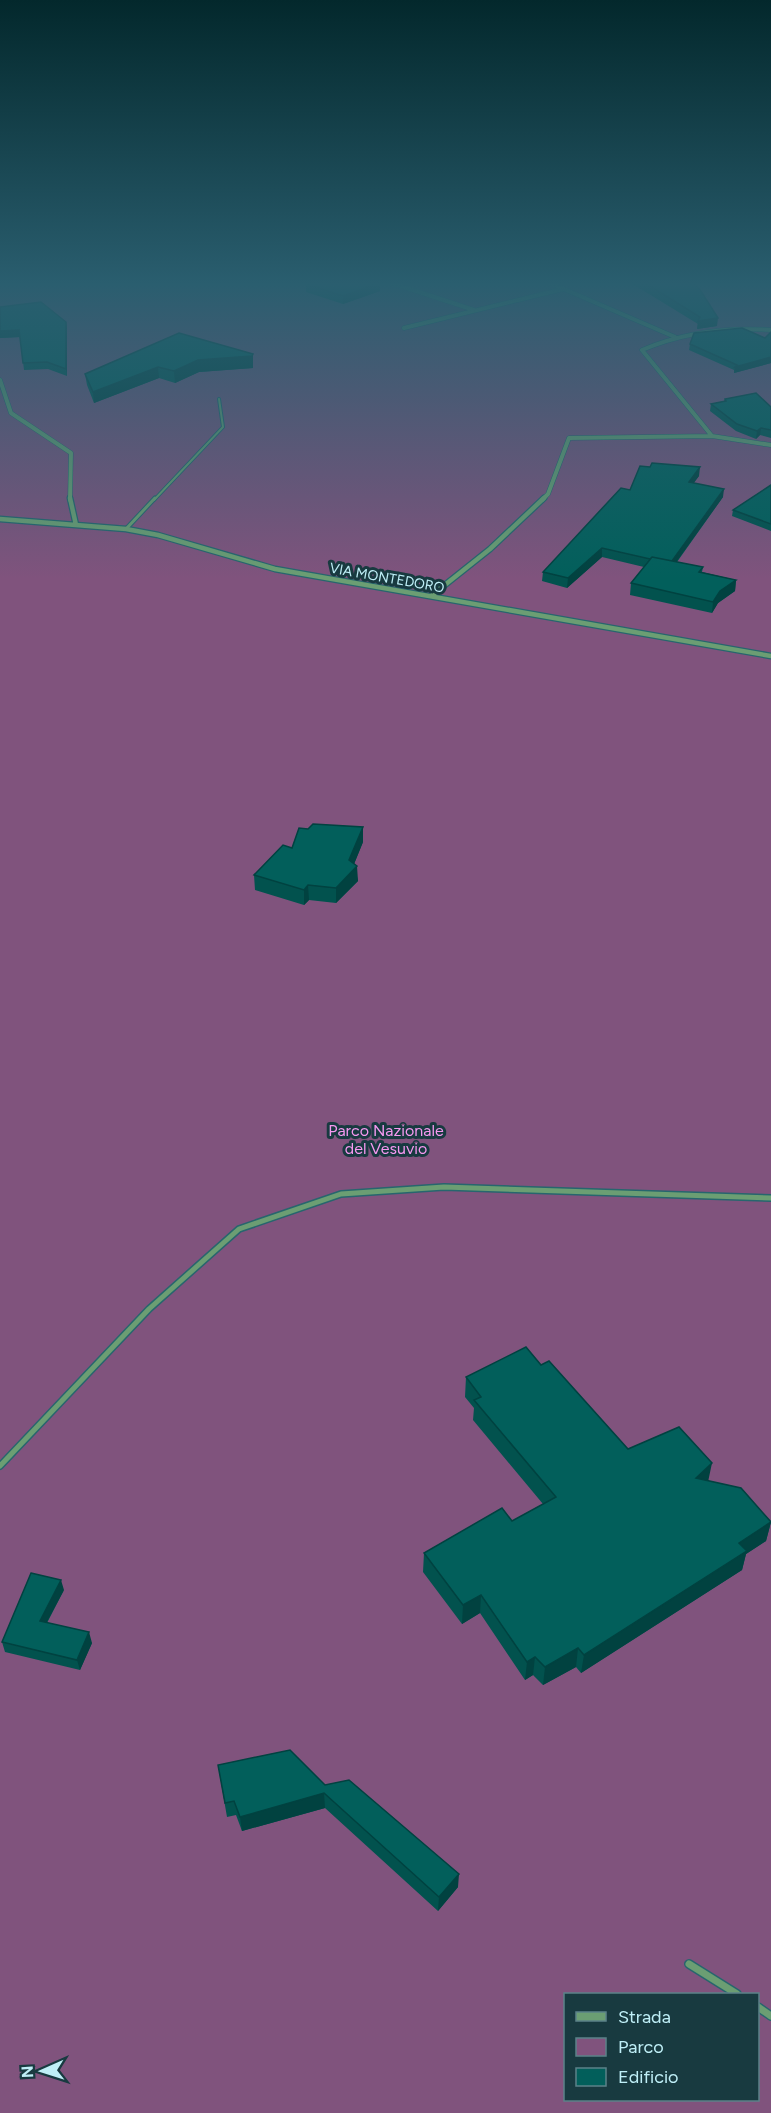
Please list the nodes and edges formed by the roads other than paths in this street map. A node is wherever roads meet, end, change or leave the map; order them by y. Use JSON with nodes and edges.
{"nodes":[{"id":1,"x":1,"y":382,"type":"edge"},
{"id":2,"x":668,"y":382,"type":"edge"},
{"id":3,"x":219,"y":399,"type":"dead end"},
{"id":4,"x":712,"y":436,"type":"junction"},
{"id":5,"x":771,"y":445,"type":"edge"},
{"id":6,"x":0,"y":519,"type":"edge"},
{"id":7,"x":76,"y":525,"type":"junction"},
{"id":8,"x":126,"y":529,"type":"junction"},
{"id":9,"x":431,"y":596,"type":"junction"},
{"id":10,"x":771,"y":656,"type":"edge"},
{"id":11,"x":771,"y":1198,"type":"edge"},
{"id":12,"x":0,"y":1466,"type":"edge"},
{"id":13,"x":689,"y":1964,"type":"dead end"},
{"id":14,"x":734,"y":1993,"type":"edge"}],
"edges":[{"from":1,"to":7,"type":"street"},
{"from":2,"to":4,"type":"street"},
{"from":3,"to":8,"type":"lane"},
{"from":4,"to":5,"type":"street"},
{"from":4,"to":9,"type":"street"},
{"from":6,"to":7,"type":"street","name":"VIA MONTEDORO"},
{"from":7,"to":8,"type":"street","name":"VIA MONTEDORO"},
{"from":8,"to":9,"type":"street","name":"VIA MONTEDORO"},
{"from":9,"to":10,"type":"street","name":"VIA MONTEDORO"},
{"from":11,"to":12,"type":"lane"},
{"from":13,"to":14,"type":"lane"}]}
